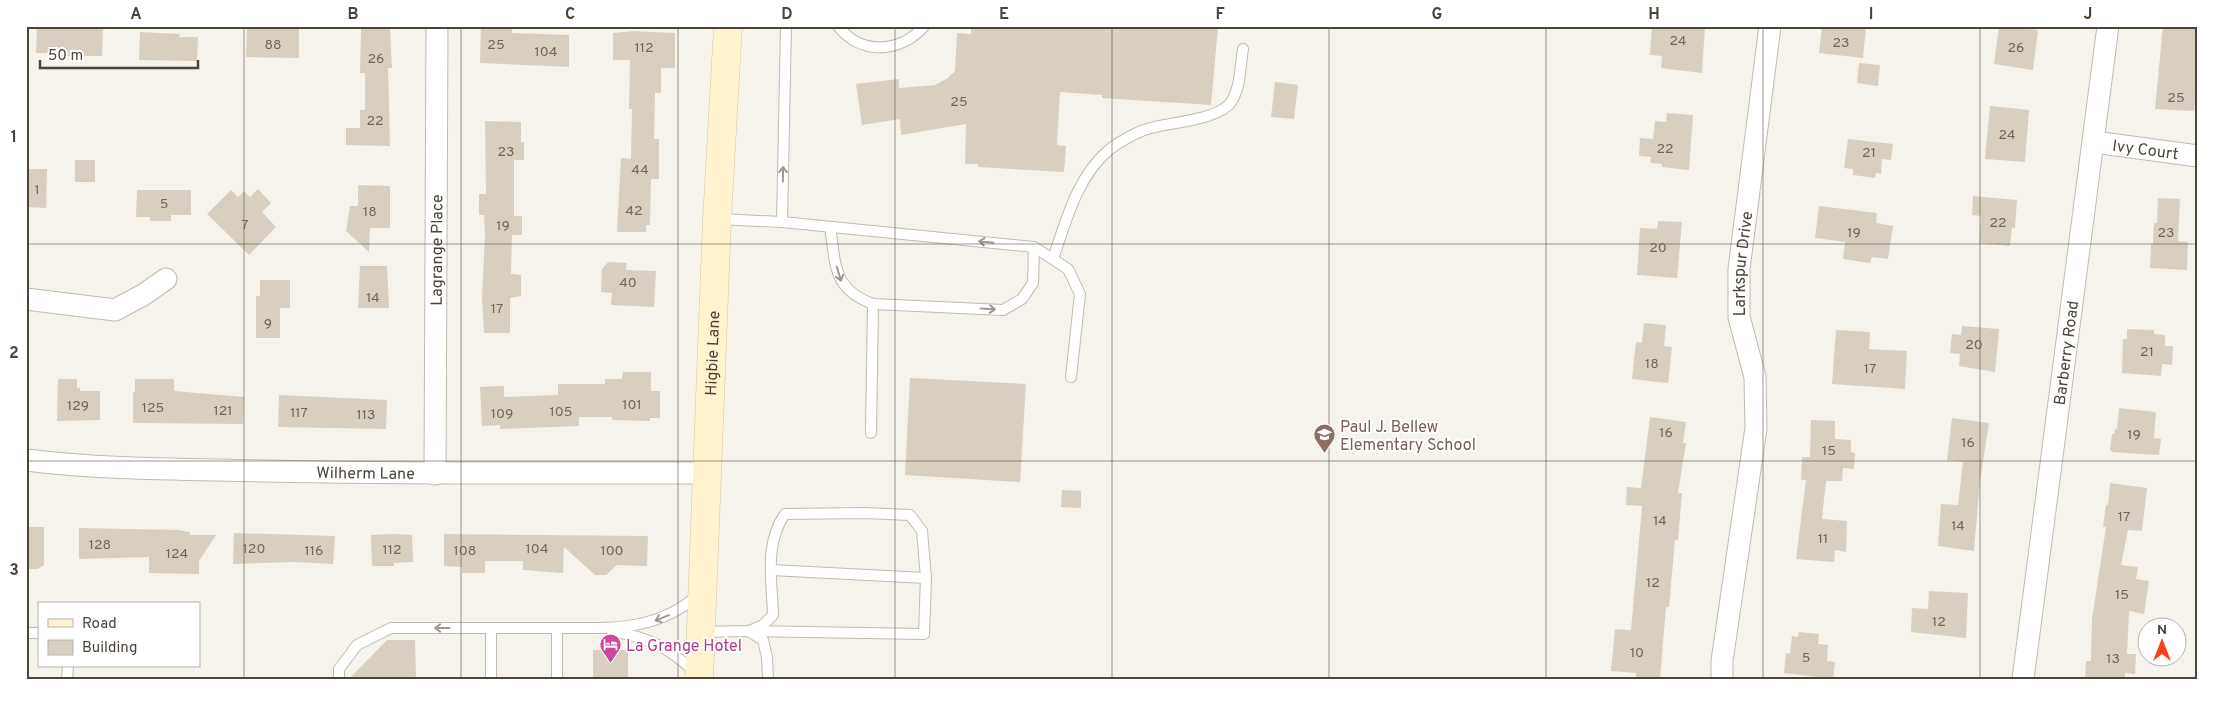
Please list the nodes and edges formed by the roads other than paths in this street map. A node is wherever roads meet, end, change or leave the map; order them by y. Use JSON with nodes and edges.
{"nodes":[{"id":1,"x":437,"y":26,"type":"edge"},
{"id":2,"x":728,"y":26,"type":"edge"},
{"id":3,"x":786,"y":26,"type":"edge"},
{"id":4,"x":838,"y":26,"type":"edge"},
{"id":5,"x":924,"y":26,"type":"edge"},
{"id":6,"x":1770,"y":26,"type":"edge"},
{"id":7,"x":2108,"y":26,"type":"edge"},
{"id":8,"x":1243,"y":49,"type":"dead end"},
{"id":9,"x":2094,"y":142,"type":"junction"},
{"id":10,"x":2198,"y":156,"type":"edge"},
{"id":11,"x":717,"y":218,"type":"junction"},
{"id":12,"x":782,"y":222,"type":"junction"},
{"id":13,"x":830,"y":227,"type":"junction"},
{"id":14,"x":1034,"y":247,"type":"junction"},
{"id":15,"x":1053,"y":259,"type":"junction"},
{"id":16,"x":166,"y":279,"type":"dead end"},
{"id":17,"x":26,"y":300,"type":"edge"},
{"id":18,"x":873,"y":304,"type":"junction"},
{"id":19,"x":1071,"y":377,"type":"dead end"},
{"id":20,"x":871,"y":434,"type":"dead end"},
{"id":21,"x":26,"y":460,"type":"edge"},
{"id":22,"x":706,"y":473,"type":"junction"},
{"id":23,"x":435,"y":474,"type":"junction"},
{"id":24,"x":771,"y":570,"type":"junction"},
{"id":25,"x":926,"y":578,"type":"junction"},
{"id":26,"x":702,"y":591,"type":"junction"},
{"id":27,"x":491,"y":628,"type":"junction"},
{"id":28,"x":557,"y":628,"type":"junction"},
{"id":29,"x":594,"y":628,"type":"junction"},
{"id":30,"x":749,"y":631,"type":"junction"},
{"id":31,"x":701,"y":632,"type":"junction"},
{"id":32,"x":699,"y":677,"type":"edge"},
{"id":33,"x":339,"y":679,"type":"edge"},
{"id":34,"x":490,"y":679,"type":"edge"},
{"id":35,"x":557,"y":679,"type":"edge"},
{"id":36,"x":768,"y":679,"type":"edge"},
{"id":37,"x":1722,"y":679,"type":"edge"},
{"id":38,"x":2023,"y":679,"type":"edge"}],
"edges":[{"from":1,"to":23,"type":"street","name":"Lagrange Place"},
{"from":2,"to":11,"type":"main road","name":"Higbie Lane"},
{"from":12,"to":3,"type":"lane","one_way":true},
{"from":4,"to":5,"type":"lane"},
{"from":6,"to":37,"type":"street","name":"Larkspur Drive"},
{"from":7,"to":9,"type":"street","name":"Barberry Road"},
{"from":8,"to":15,"type":"lane"},
{"from":9,"to":10,"type":"street","name":"Ivy Court"},
{"from":9,"to":38,"type":"street","name":"Barberry Road"},
{"from":11,"to":12,"type":"lane"},
{"from":11,"to":22,"type":"main road","name":"Higbie Lane"},
{"from":12,"to":13,"type":"lane"},
{"from":14,"to":13,"type":"lane","one_way":true},
{"from":13,"to":18,"type":"lane","one_way":true},
{"from":14,"to":15,"type":"lane"},
{"from":18,"to":14,"type":"lane","one_way":true},
{"from":15,"to":19,"type":"lane"},
{"from":16,"to":17,"type":"street"},
{"from":18,"to":20,"type":"lane"},
{"from":21,"to":23,"type":"street","name":"Wilherm Lane"},
{"from":22,"to":23,"type":"street","name":"Wilherm Lane"},
{"from":22,"to":26,"type":"main road","name":"Higbie Lane"},
{"from":24,"to":25,"type":"lane"},
{"from":24,"to":25,"type":"lane"},
{"from":24,"to":30,"type":"lane"},
{"from":25,"to":30,"type":"lane"},
{"from":26,"to":29,"type":"lane","one_way":true},
{"from":26,"to":31,"type":"main road","name":"Higbie Lane"},
{"from":27,"to":28,"type":"lane"},
{"from":27,"to":33,"type":"lane","one_way":true},
{"from":27,"to":34,"type":"lane"},
{"from":28,"to":29,"type":"lane"},
{"from":28,"to":35,"type":"lane"},
{"from":29,"to":32,"type":"lane"},
{"from":30,"to":31,"type":"lane"},
{"from":30,"to":36,"type":"lane"},
{"from":31,"to":32,"type":"main road","name":"Higbie Lane"}]}
